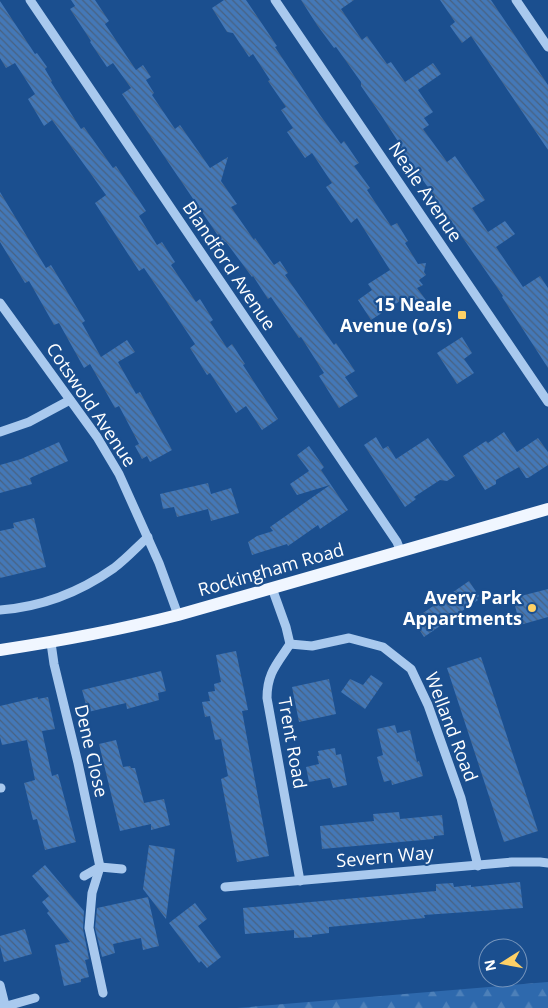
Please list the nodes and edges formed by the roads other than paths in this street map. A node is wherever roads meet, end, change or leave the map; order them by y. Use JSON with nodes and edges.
{"nodes":[{"id":1,"x":30,"y":0,"type":"edge"},
{"id":2,"x":275,"y":0,"type":"edge"},
{"id":3,"x":516,"y":0,"type":"edge"},
{"id":4,"x":548,"y":47,"type":"edge"},
{"id":5,"x":0,"y":302,"type":"edge"},
{"id":6,"x":70,"y":400,"type":"junction"},
{"id":7,"x":548,"y":402,"type":"edge"},
{"id":8,"x":0,"y":432,"type":"edge"},
{"id":9,"x":548,"y":509,"type":"edge"},
{"id":10,"x":148,"y":537,"type":"junction"},
{"id":11,"x":400,"y":550,"type":"junction"},
{"id":12,"x":272,"y":588,"type":"junction"},
{"id":13,"x":0,"y":610,"type":"edge"},
{"id":14,"x":178,"y":615,"type":"junction"},
{"id":15,"x":51,"y":643,"type":"junction"},
{"id":16,"x":290,"y":644,"type":"junction"},
{"id":17,"x":0,"y":650,"type":"edge"},
{"id":18,"x":548,"y":864,"type":"edge"},
{"id":19,"x":478,"y":866,"type":"junction"},
{"id":20,"x":100,"y":867,"type":"junction"},
{"id":21,"x":122,"y":869,"type":"dead end"},
{"id":22,"x":84,"y":876,"type":"dead end"},
{"id":23,"x":300,"y":881,"type":"junction"},
{"id":24,"x":225,"y":887,"type":"dead end"},
{"id":25,"x":0,"y":985,"type":"edge"},
{"id":26,"x":102,"y":993,"type":"dead end"},
{"id":27,"x":35,"y":998,"type":"dead end"},
{"id":28,"x":3,"y":1006,"type":"edge"}],
"edges":[{"from":1,"to":11,"type":"street","name":"Blandford Avenue"},
{"from":2,"to":7,"type":"street","name":"Neale Avenue"},
{"from":3,"to":4,"type":"street"},
{"from":5,"to":6,"type":"street","name":"Cotswold Avenue"},
{"from":6,"to":8,"type":"street"},
{"from":6,"to":10,"type":"street","name":"Cotswold Avenue"},
{"from":9,"to":11,"type":"main road","name":"Rockingham Road"},
{"from":10,"to":13,"type":"street"},
{"from":10,"to":14,"type":"street","name":"Cotswold Avenue"},
{"from":11,"to":12,"type":"main road","name":"Rockingham Road"},
{"from":12,"to":14,"type":"main road","name":"Rockingham Road"},
{"from":12,"to":16,"type":"street"},
{"from":14,"to":15,"type":"main road","name":"Rockingham Road"},
{"from":15,"to":17,"type":"main road","name":"Rockingham Road"},
{"from":15,"to":20,"type":"street","name":"Dene Close"},
{"from":16,"to":19,"type":"street","name":"Welland Road"},
{"from":16,"to":23,"type":"street","name":"Trent Road"},
{"from":18,"to":19,"type":"street","name":"Severn Way"},
{"from":19,"to":23,"type":"street","name":"Severn Way"},
{"from":20,"to":21,"type":"street"},
{"from":20,"to":22,"type":"street"},
{"from":20,"to":26,"type":"street"},
{"from":23,"to":24,"type":"street","name":"Severn Way"},
{"from":25,"to":28,"type":"street"},
{"from":27,"to":28,"type":"street"}]}
